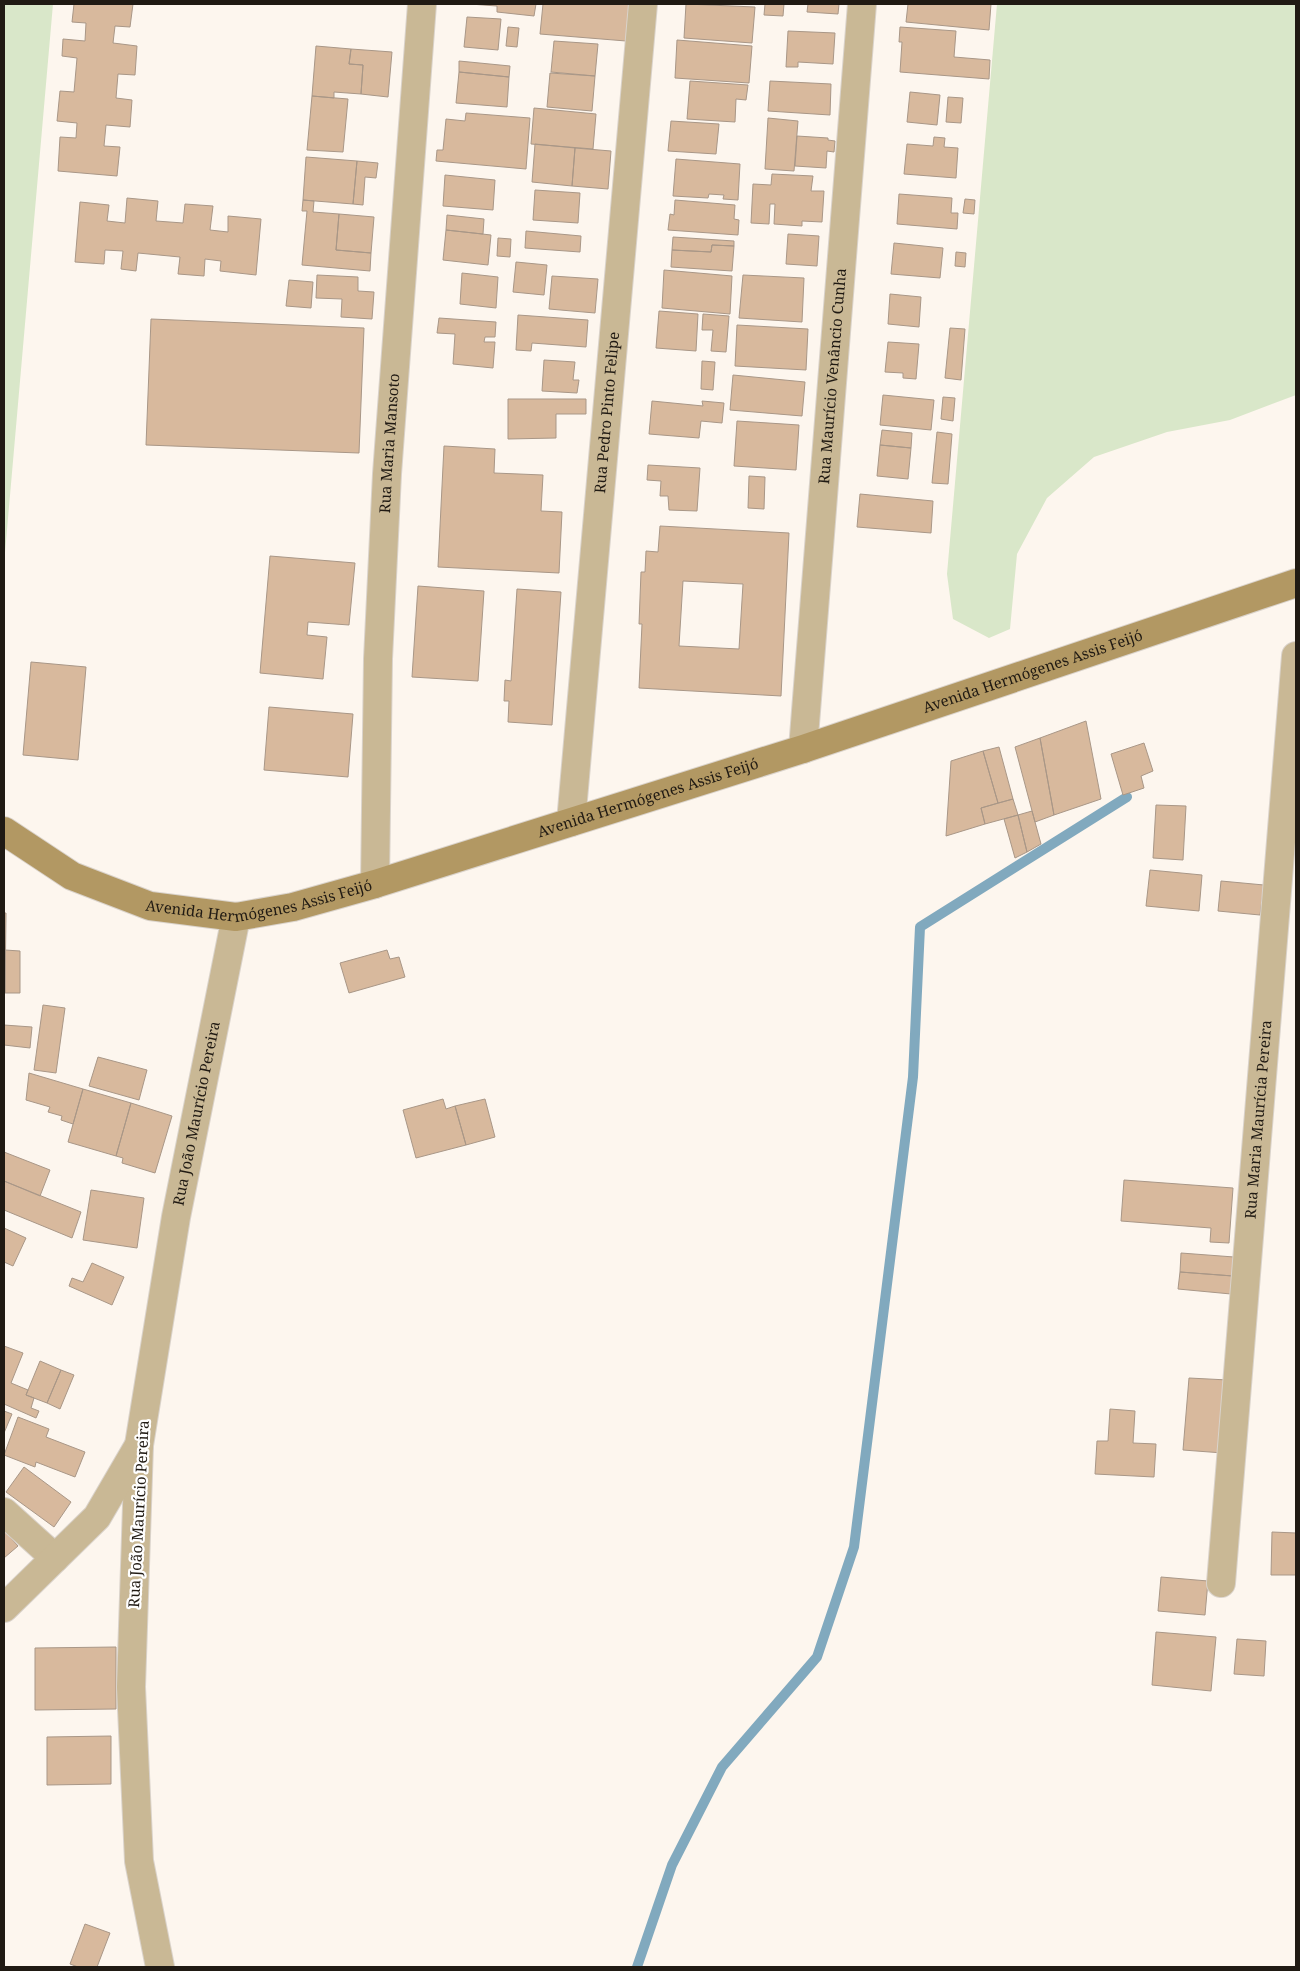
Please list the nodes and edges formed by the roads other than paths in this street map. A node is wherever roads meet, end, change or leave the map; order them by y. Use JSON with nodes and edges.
{"nodes":[{"id":1,"x":422,"y":4,"type":"edge"},
{"id":2,"x":643,"y":4,"type":"edge"},
{"id":3,"x":862,"y":4,"type":"edge"},
{"id":4,"x":1296,"y":583,"type":"edge"},
{"id":5,"x":1296,"y":656,"type":"edge"},
{"id":6,"x":803,"y":749,"type":"junction"},
{"id":7,"x":572,"y":822,"type":"junction"},
{"id":8,"x":4,"y":831,"type":"edge"},
{"id":9,"x":375,"y":884,"type":"junction"},
{"id":10,"x":236,"y":917,"type":"junction"},
{"id":11,"x":140,"y":1445,"type":"junction"},
{"id":12,"x":4,"y":1512,"type":"edge"},
{"id":13,"x":55,"y":1558,"type":"junction"},
{"id":14,"x":1220,"y":1583,"type":"dead end"},
{"id":15,"x":4,"y":1608,"type":"edge"},
{"id":16,"x":160,"y":1967,"type":"edge"}],
"edges":[{"from":1,"to":9,"type":"street","name":"Rua Maria Mansoto"},
{"from":2,"to":7,"type":"street","name":"Rua Pedro Pinto Felipe"},
{"from":3,"to":6,"type":"street","name":"Rua Maurício Venâncio Cunha"},
{"from":4,"to":6,"type":"main road","name":"Avenida Hermógenes Assis Feijó"},
{"from":5,"to":14,"type":"street","name":"Rua Maria Maurícia Pereira"},
{"from":6,"to":7,"type":"main road","name":"Avenida Hermógenes Assis Feijó"},
{"from":7,"to":9,"type":"main road","name":"Avenida Hermógenes Assis Feijó"},
{"from":8,"to":10,"type":"main road","name":"Avenida Hermógenes Assis Feijó"},
{"from":9,"to":10,"type":"main road","name":"Avenida Hermógenes Assis Feijó"},
{"from":10,"to":11,"type":"street","name":"Rua João Maurício Pereira"},
{"from":11,"to":13,"type":"street"},
{"from":11,"to":16,"type":"street","name":"Rua João Maurício Pereira"},
{"from":12,"to":13,"type":"street"},
{"from":13,"to":15,"type":"street"}]}
